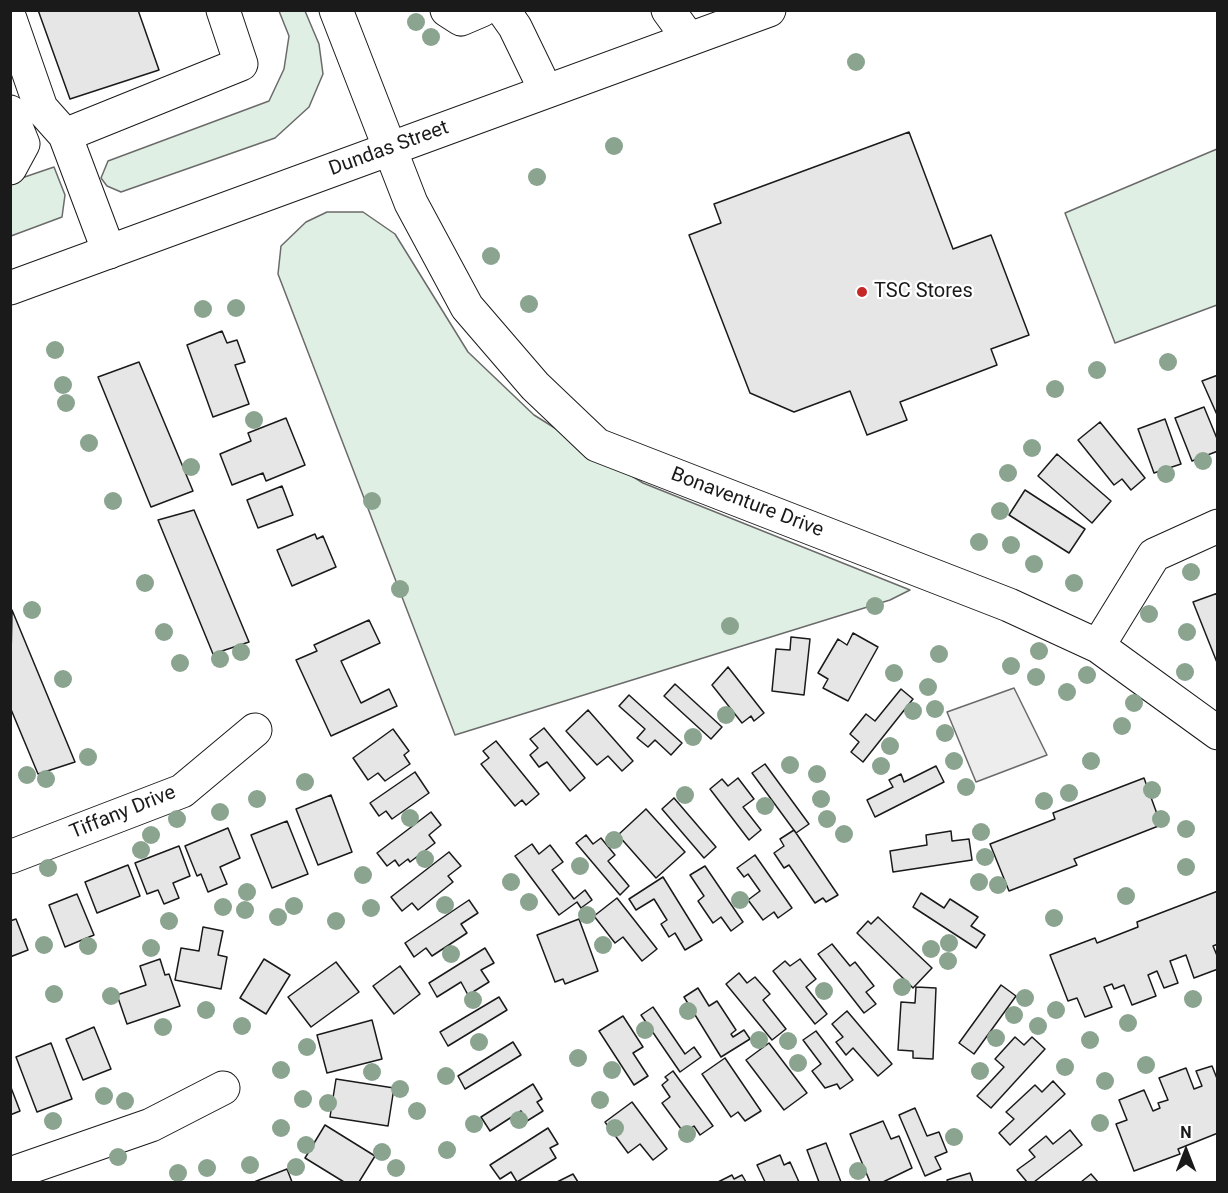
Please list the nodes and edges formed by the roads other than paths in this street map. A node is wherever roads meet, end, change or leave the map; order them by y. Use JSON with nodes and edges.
{"nodes":[{"id":1,"x":223,"y":10,"type":"edge"},
{"id":2,"x":336,"y":10,"type":"edge"},
{"id":3,"x":447,"y":10,"type":"edge"},
{"id":4,"x":482,"y":10,"type":"edge"},
{"id":5,"x":502,"y":10,"type":"edge"},
{"id":6,"x":668,"y":10,"type":"edge"},
{"id":7,"x":769,"y":10,"type":"edge"},
{"id":8,"x":10,"y":19,"type":"edge"},
{"id":9,"x":689,"y":39,"type":"junction"},
{"id":10,"x":546,"y":91,"type":"junction"},
{"id":11,"x":10,"y":112,"type":"edge"},
{"id":12,"x":65,"y":135,"type":"junction"},
{"id":13,"x":388,"y":148,"type":"junction"},
{"id":14,"x":10,"y":168,"type":"edge"},
{"id":15,"x":109,"y":252,"type":"junction"},
{"id":16,"x":10,"y":288,"type":"edge"},
{"id":17,"x":1218,"y":526,"type":"edge"},
{"id":18,"x":1098,"y":646,"type":"junction"},
{"id":19,"x":255,"y":730,"type":"dead end"},
{"id":20,"x":1218,"y":733,"type":"edge"},
{"id":21,"x":10,"y":857,"type":"edge"},
{"id":22,"x":223,"y":1088,"type":"dead end"},
{"id":23,"x":10,"y":1174,"type":"edge"}],
"edges":[{"from":1,"to":12,"type":"street"},
{"from":2,"to":13,"type":"street","name":"Bonaventure Drive"},
{"from":3,"to":4,"type":"street"},
{"from":5,"to":10,"type":"street"},
{"from":6,"to":9,"type":"street"},
{"from":7,"to":9,"type":"street","name":"Dundas Street"},
{"from":8,"to":12,"type":"street"},
{"from":9,"to":10,"type":"street","name":"Dundas Street"},
{"from":10,"to":13,"type":"street","name":"Dundas Street"},
{"from":11,"to":14,"type":"street"},
{"from":12,"to":15,"type":"street"},
{"from":13,"to":15,"type":"street","name":"Dundas Street"},
{"from":13,"to":18,"type":"street","name":"Bonaventure Drive"},
{"from":15,"to":16,"type":"street","name":"Dundas Street"},
{"from":17,"to":18,"type":"street"},
{"from":18,"to":20,"type":"street","name":"Bonaventure Drive"},
{"from":19,"to":21,"type":"street","name":"Tiffany Drive"},
{"from":22,"to":23,"type":"street"}]}
